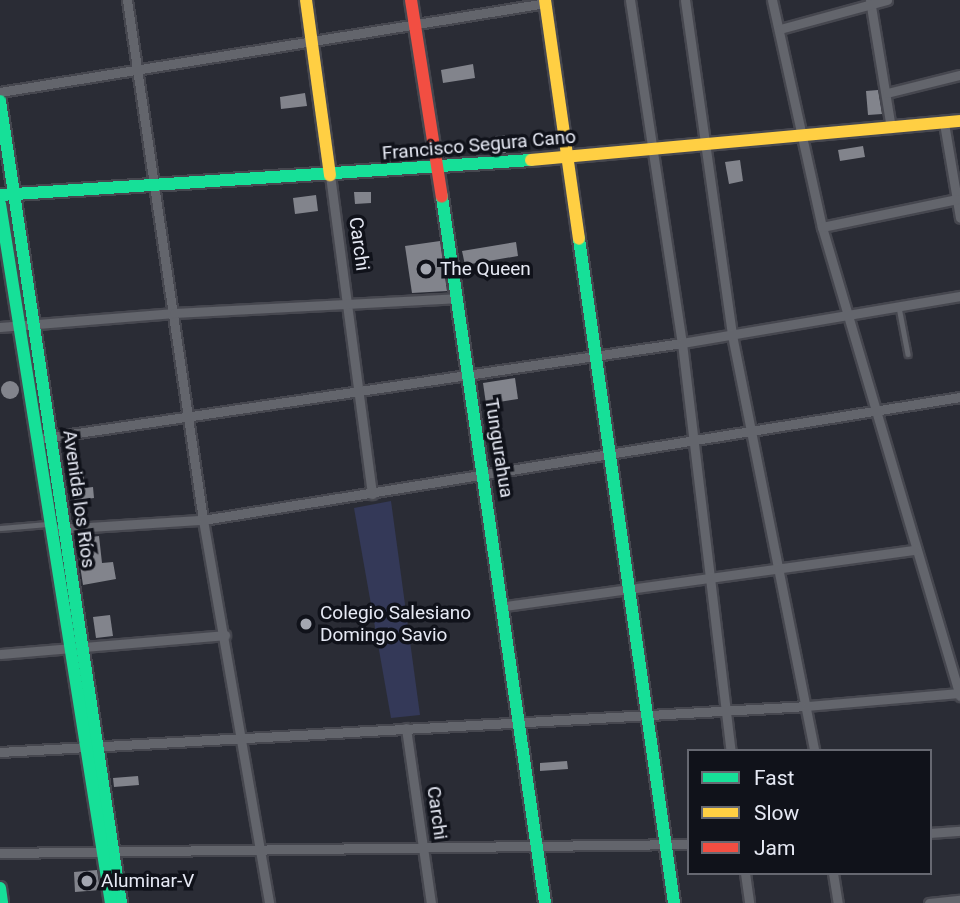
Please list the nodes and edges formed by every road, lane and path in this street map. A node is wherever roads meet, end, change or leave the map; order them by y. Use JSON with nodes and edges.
{"nodes":[{"id":1,"x":127,"y":0,"type":"edge"},
{"id":2,"x":306,"y":0,"type":"edge"},
{"id":3,"x":411,"y":0,"type":"edge"},
{"id":4,"x":630,"y":0,"type":"edge"},
{"id":5,"x":685,"y":0,"type":"edge"},
{"id":6,"x":772,"y":0,"type":"edge"},
{"id":7,"x":887,"y":0,"type":"edge"},
{"id":8,"x":546,"y":1,"type":"edge"},
{"id":9,"x":871,"y":3,"type":"edge"},
{"id":10,"x":415,"y":24,"type":"junction"},
{"id":11,"x":780,"y":29,"type":"junction"},
{"id":12,"x":311,"y":41,"type":"junction"},
{"id":13,"x":136,"y":70,"type":"junction"},
{"id":14,"x":960,"y":75,"type":"edge"},
{"id":15,"x":0,"y":92,"type":"edge"},
{"id":16,"x":887,"y":93,"type":"junction"},
{"id":17,"x":0,"y":100,"type":"edge"},
{"id":18,"x":960,"y":121,"type":"edge"},
{"id":19,"x":944,"y":123,"type":"junction"},
{"id":20,"x":891,"y":128,"type":"junction"},
{"id":21,"x":799,"y":136,"type":"junction"},
{"id":22,"x":705,"y":145,"type":"junction"},
{"id":23,"x":654,"y":149,"type":"junction"},
{"id":24,"x":569,"y":157,"type":"junction"},
{"id":25,"x":438,"y":169,"type":"junction"},
{"id":26,"x":330,"y":175,"type":"junction"},
{"id":27,"x":153,"y":188,"type":"junction"},
{"id":28,"x":6,"y":195,"type":"edge"},
{"id":29,"x":957,"y":199,"type":"junction"},
{"id":30,"x":0,"y":204,"type":"edge"},
{"id":31,"x":960,"y":218,"type":"edge"},
{"id":32,"x":822,"y":228,"type":"junction"},
{"id":33,"x":960,"y":296,"type":"edge"},
{"id":34,"x":456,"y":298,"type":"junction"},
{"id":35,"x":348,"y":304,"type":"junction"},
{"id":36,"x":899,"y":306,"type":"junction"},
{"id":37,"x":174,"y":313,"type":"junction"},
{"id":38,"x":846,"y":315,"type":"junction"},
{"id":39,"x":25,"y":325,"type":"junction"},
{"id":40,"x":0,"y":327,"type":"edge"},
{"id":41,"x":732,"y":335,"type":"junction"},
{"id":42,"x":682,"y":343,"type":"junction"},
{"id":43,"x":908,"y":354,"type":"dead end"},
{"id":44,"x":596,"y":356,"type":"junction"},
{"id":45,"x":469,"y":375,"type":"junction"},
{"id":46,"x":358,"y":392,"type":"junction"},
{"id":47,"x":960,"y":397,"type":"edge"},
{"id":48,"x":873,"y":411,"type":"junction"},
{"id":49,"x":188,"y":417,"type":"junction"},
{"id":50,"x":754,"y":431,"type":"junction"},
{"id":51,"x":45,"y":438,"type":"junction"},
{"id":52,"x":690,"y":442,"type":"junction"},
{"id":53,"x":611,"y":455,"type":"junction"},
{"id":54,"x":484,"y":476,"type":"junction"},
{"id":55,"x":372,"y":494,"type":"junction"},
{"id":56,"x":203,"y":520,"type":"junction"},
{"id":57,"x":57,"y":526,"type":"junction"},
{"id":58,"x":0,"y":528,"type":"edge"},
{"id":59,"x":916,"y":550,"type":"junction"},
{"id":60,"x":781,"y":569,"type":"junction"},
{"id":61,"x":708,"y":578,"type":"junction"},
{"id":62,"x":630,"y":589,"type":"junction"},
{"id":63,"x":505,"y":606,"type":"junction"},
{"id":64,"x":225,"y":635,"type":"junction"},
{"id":65,"x":75,"y":648,"type":"junction"},
{"id":66,"x":0,"y":654,"type":"edge"},
{"id":67,"x":960,"y":694,"type":"edge"},
{"id":68,"x":807,"y":706,"type":"junction"},
{"id":69,"x":726,"y":710,"type":"junction"},
{"id":70,"x":648,"y":715,"type":"junction"},
{"id":71,"x":519,"y":720,"type":"junction"},
{"id":72,"x":406,"y":728,"type":"junction"},
{"id":73,"x":241,"y":739,"type":"junction"},
{"id":74,"x":88,"y":747,"type":"junction"},
{"id":75,"x":731,"y":749,"type":"edge"},
{"id":76,"x":814,"y":749,"type":"edge"},
{"id":77,"x":0,"y":752,"type":"edge"},
{"id":78,"x":960,"y":831,"type":"edge"},
{"id":79,"x":932,"y":833,"type":"edge"},
{"id":80,"x":687,"y":844,"type":"edge"},
{"id":81,"x":666,"y":845,"type":"junction"},
{"id":82,"x":537,"y":848,"type":"junction"},
{"id":83,"x":423,"y":849,"type":"junction"},
{"id":84,"x":260,"y":851,"type":"junction"},
{"id":85,"x":107,"y":852,"type":"junction"},
{"id":86,"x":0,"y":853,"type":"edge"},
{"id":87,"x":745,"y":875,"type":"edge"},
{"id":88,"x":834,"y":875,"type":"edge"},
{"id":89,"x":0,"y":888,"type":"edge"},
{"id":90,"x":960,"y":901,"type":"edge"},
{"id":91,"x":2,"y":903,"type":"edge"},
{"id":92,"x":111,"y":903,"type":"edge"},
{"id":93,"x":121,"y":903,"type":"edge"},
{"id":94,"x":269,"y":903,"type":"edge"},
{"id":95,"x":431,"y":903,"type":"edge"},
{"id":96,"x":545,"y":903,"type":"edge"},
{"id":97,"x":674,"y":903,"type":"edge"},
{"id":98,"x":749,"y":903,"type":"edge"},
{"id":99,"x":838,"y":903,"type":"edge"},
{"id":100,"x":929,"y":903,"type":"edge"}],
"edges":[{"from":1,"to":13,"type":"street"},
{"from":2,"to":12,"type":"main road","name":"Carchi"},
{"from":3,"to":10,"type":"main road","name":"Tungurahua"},
{"from":4,"to":23,"type":"street"},
{"from":5,"to":22,"type":"street"},
{"from":6,"to":11,"type":"street"},
{"from":7,"to":9,"type":"street"},
{"from":8,"to":10,"type":"street"},
{"from":8,"to":24,"type":"main road"},
{"from":9,"to":11,"type":"street"},
{"from":9,"to":16,"type":"street"},
{"from":10,"to":12,"type":"street"},
{"from":10,"to":25,"type":"main road","name":"Tungurahua"},
{"from":11,"to":21,"type":"street"},
{"from":12,"to":13,"type":"street"},
{"from":12,"to":26,"type":"main road","name":"Carchi"},
{"from":13,"to":15,"type":"street"},
{"from":13,"to":27,"type":"street"},
{"from":14,"to":16,"type":"street"},
{"from":16,"to":20,"type":"street"},
{"from":17,"to":28,"type":"main road","name":"Avenida los Ríos"},
{"from":18,"to":19,"type":"main road","name":"Francisco Segura Cano"},
{"from":19,"to":20,"type":"main road","name":"Francisco Segura Cano"},
{"from":19,"to":29,"type":"street"},
{"from":20,"to":21,"type":"main road","name":"Francisco Segura Cano"},
{"from":21,"to":22,"type":"main road","name":"Francisco Segura Cano"},
{"from":21,"to":32,"type":"street"},
{"from":22,"to":23,"type":"main road","name":"Francisco Segura Cano"},
{"from":22,"to":41,"type":"street"},
{"from":23,"to":24,"type":"main road","name":"Francisco Segura Cano"},
{"from":23,"to":42,"type":"street"},
{"from":24,"to":25,"type":"main road","name":"Francisco Segura Cano"},
{"from":24,"to":44,"type":"main road"},
{"from":25,"to":26,"type":"main road","name":"Francisco Segura Cano"},
{"from":25,"to":34,"type":"main road","name":"Tungurahua"},
{"from":26,"to":27,"type":"main road","name":"Francisco Segura Cano"},
{"from":26,"to":35,"type":"street","name":"Carchi"},
{"from":27,"to":28,"type":"main road","name":"Francisco Segura Cano"},
{"from":27,"to":37,"type":"street"},
{"from":28,"to":39,"type":"main road","name":"Avenida los Ríos"},
{"from":29,"to":31,"type":"street"},
{"from":29,"to":32,"type":"street"},
{"from":30,"to":39,"type":"main road","name":"Avenida los Ríos"},
{"from":32,"to":38,"type":"street"},
{"from":33,"to":36,"type":"street"},
{"from":34,"to":35,"type":"street"},
{"from":34,"to":45,"type":"main road","name":"Tungurahua"},
{"from":35,"to":37,"type":"street"},
{"from":35,"to":46,"type":"street","name":"Carchi"},
{"from":36,"to":38,"type":"street"},
{"from":36,"to":43,"type":"lane"},
{"from":37,"to":39,"type":"street"},
{"from":37,"to":49,"type":"street"},
{"from":38,"to":41,"type":"street"},
{"from":38,"to":48,"type":"street"},
{"from":39,"to":40,"type":"street"},
{"from":39,"to":51,"type":"main road","name":"Avenida los Ríos"},
{"from":41,"to":42,"type":"street"},
{"from":41,"to":50,"type":"street"},
{"from":42,"to":44,"type":"street"},
{"from":42,"to":52,"type":"street"},
{"from":44,"to":45,"type":"street"},
{"from":44,"to":53,"type":"main road"},
{"from":45,"to":46,"type":"street"},
{"from":45,"to":54,"type":"main road","name":"Tungurahua"},
{"from":46,"to":49,"type":"street"},
{"from":46,"to":55,"type":"street","name":"Carchi"},
{"from":47,"to":48,"type":"street"},
{"from":48,"to":50,"type":"street"},
{"from":48,"to":59,"type":"street"},
{"from":49,"to":51,"type":"street"},
{"from":49,"to":56,"type":"street"},
{"from":50,"to":52,"type":"street"},
{"from":50,"to":60,"type":"street"},
{"from":51,"to":57,"type":"main road","name":"Avenida los Ríos"},
{"from":52,"to":53,"type":"street"},
{"from":52,"to":61,"type":"street"},
{"from":53,"to":54,"type":"street"},
{"from":53,"to":62,"type":"main road"},
{"from":54,"to":55,"type":"street"},
{"from":54,"to":63,"type":"main road","name":"Tungurahua"},
{"from":55,"to":56,"type":"street"},
{"from":56,"to":57,"type":"street"},
{"from":56,"to":64,"type":"street"},
{"from":57,"to":58,"type":"lane"},
{"from":57,"to":65,"type":"main road","name":"Avenida los Ríos"},
{"from":59,"to":60,"type":"street"},
{"from":59,"to":67,"type":"street"},
{"from":60,"to":61,"type":"street"},
{"from":60,"to":68,"type":"street"},
{"from":61,"to":62,"type":"street"},
{"from":61,"to":69,"type":"street"},
{"from":62,"to":63,"type":"street"},
{"from":62,"to":70,"type":"main road"},
{"from":63,"to":71,"type":"main road","name":"Tungurahua"},
{"from":64,"to":65,"type":"street"},
{"from":64,"to":73,"type":"street"},
{"from":65,"to":66,"type":"street"},
{"from":65,"to":74,"type":"main road","name":"Avenida los Ríos"},
{"from":67,"to":68,"type":"street"},
{"from":68,"to":69,"type":"street"},
{"from":68,"to":76,"type":"street"},
{"from":69,"to":70,"type":"street"},
{"from":69,"to":75,"type":"street"},
{"from":70,"to":71,"type":"street"},
{"from":70,"to":81,"type":"main road"},
{"from":71,"to":72,"type":"street"},
{"from":71,"to":82,"type":"main road","name":"Tungurahua"},
{"from":72,"to":73,"type":"street"},
{"from":72,"to":83,"type":"street","name":"Carchi"},
{"from":73,"to":74,"type":"street"},
{"from":73,"to":84,"type":"street"},
{"from":74,"to":77,"type":"street"},
{"from":74,"to":85,"type":"main road","name":"Avenida los Ríos"},
{"from":78,"to":79,"type":"street"},
{"from":80,"to":81,"type":"street"},
{"from":81,"to":82,"type":"street"},
{"from":81,"to":97,"type":"main road"},
{"from":82,"to":83,"type":"street"},
{"from":82,"to":96,"type":"main road","name":"Tungurahua"},
{"from":83,"to":84,"type":"street"},
{"from":83,"to":95,"type":"street","name":"Carchi"},
{"from":84,"to":85,"type":"street"},
{"from":84,"to":94,"type":"street"},
{"from":85,"to":86,"type":"street"},
{"from":85,"to":92,"type":"main road","name":"Avenida los Ríos"},
{"from":85,"to":93,"type":"main road","name":"Avenida los Ríos"},
{"from":87,"to":98,"type":"street"},
{"from":88,"to":99,"type":"street"},
{"from":89,"to":91,"type":"main road"},
{"from":90,"to":100,"type":"street"}]}
